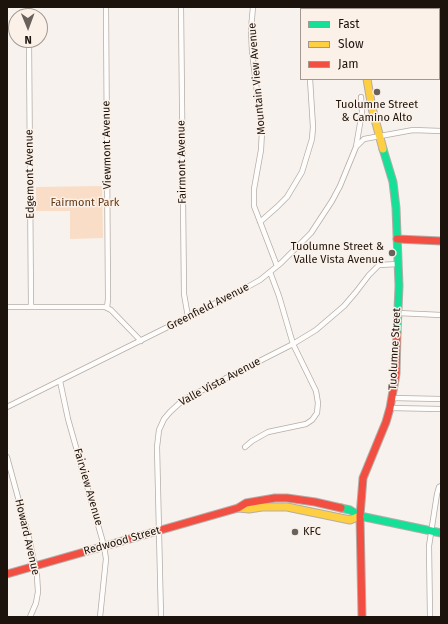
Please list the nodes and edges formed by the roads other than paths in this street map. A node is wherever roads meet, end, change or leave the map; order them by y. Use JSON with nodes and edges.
{"nodes":[{"id":1,"x":106,"y":7,"type":"edge"},
{"id":2,"x":181,"y":7,"type":"edge"},
{"id":3,"x":253,"y":7,"type":"edge"},
{"id":4,"x":29,"y":48,"type":"edge"},
{"id":5,"x":310,"y":80,"type":"edge"},
{"id":6,"x":367,"y":80,"type":"edge"},
{"id":7,"x":361,"y":97,"type":"dead end"},
{"id":8,"x":441,"y":131,"type":"edge"},
{"id":9,"x":380,"y":136,"type":"junction"},
{"id":10,"x":356,"y":147,"type":"junction"},
{"id":11,"x":260,"y":222,"type":"junction"},
{"id":12,"x":397,"y":239,"type":"junction"},
{"id":13,"x":441,"y":241,"type":"edge"},
{"id":14,"x":398,"y":264,"type":"junction"},
{"id":15,"x":277,"y":266,"type":"junction"},
{"id":16,"x":270,"y":272,"type":"junction"},
{"id":17,"x":7,"y":307,"type":"edge"},
{"id":18,"x":31,"y":307,"type":"junction"},
{"id":19,"x":107,"y":308,"type":"junction"},
{"id":20,"x":398,"y":313,"type":"junction"},
{"id":21,"x":441,"y":315,"type":"edge"},
{"id":22,"x":188,"y":317,"type":"junction"},
{"id":23,"x":141,"y":341,"type":"junction"},
{"id":24,"x":293,"y":344,"type":"junction"},
{"id":25,"x":60,"y":381,"type":"junction"},
{"id":26,"x":392,"y":398,"type":"junction"},
{"id":27,"x":441,"y":399,"type":"edge"},
{"id":28,"x":7,"y":407,"type":"edge"},
{"id":29,"x":390,"y":408,"type":"junction"},
{"id":30,"x":441,"y":409,"type":"edge"},
{"id":31,"x":245,"y":447,"type":"dead end"},
{"id":32,"x":7,"y":457,"type":"edge"},
{"id":33,"x":441,"y":486,"type":"edge"},
{"id":34,"x":238,"y":508,"type":"junction"},
{"id":35,"x":360,"y":516,"type":"junction"},
{"id":36,"x":159,"y":531,"type":"junction"},
{"id":37,"x":430,"y":531,"type":"junction"},
{"id":38,"x":441,"y":533,"type":"edge"},
{"id":39,"x":104,"y":546,"type":"junction"},
{"id":40,"x":35,"y":566,"type":"junction"},
{"id":41,"x":7,"y":574,"type":"edge"},
{"id":42,"x":30,"y":617,"type":"edge"},
{"id":43,"x":100,"y":617,"type":"edge"},
{"id":44,"x":161,"y":617,"type":"edge"},
{"id":45,"x":362,"y":617,"type":"edge"},
{"id":46,"x":430,"y":617,"type":"edge"}],
"edges":[{"from":1,"to":19,"type":"street","name":"Viewmont Avenue"},
{"from":2,"to":22,"type":"street","name":"Fairmont Avenue"},
{"from":3,"to":11,"type":"street","name":"Mountain View Avenue"},
{"from":4,"to":18,"type":"street","name":"Edgemont Avenue"},
{"from":5,"to":11,"type":"street"},
{"from":6,"to":9,"type":"main road","name":"Tuolumne Street"},
{"from":7,"to":10,"type":"street","name":"Greenfield Avenue"},
{"from":8,"to":9,"type":"street"},
{"from":9,"to":10,"type":"street"},
{"from":9,"to":12,"type":"main road","name":"Tuolumne Street"},
{"from":10,"to":15,"type":"street","name":"Greenfield Avenue"},
{"from":11,"to":15,"type":"street","name":"Mountain View Avenue"},
{"from":12,"to":13,"type":"main road"},
{"from":12,"to":14,"type":"main road","name":"Tuolumne Street"},
{"from":14,"to":20,"type":"main road","name":"Tuolumne Street"},
{"from":14,"to":24,"type":"street","name":"Valle Vista Avenue"},
{"from":15,"to":16,"type":"street","name":"Greenfield Avenue"},
{"from":16,"to":22,"type":"street","name":"Greenfield Avenue"},
{"from":16,"to":24,"type":"street"},
{"from":17,"to":18,"type":"street"},
{"from":18,"to":19,"type":"street"},
{"from":19,"to":23,"type":"street"},
{"from":20,"to":21,"type":"street"},
{"from":20,"to":26,"type":"main road","name":"Tuolumne Street"},
{"from":22,"to":23,"type":"street","name":"Greenfield Avenue"},
{"from":23,"to":25,"type":"street","name":"Greenfield Avenue"},
{"from":24,"to":31,"type":"street"},
{"from":24,"to":36,"type":"street","name":"Valle Vista Avenue"},
{"from":25,"to":28,"type":"street","name":"Greenfield Avenue"},
{"from":25,"to":39,"type":"street","name":"Fairview Avenue"},
{"from":26,"to":27,"type":"street"},
{"from":26,"to":29,"type":"main road","name":"Tuolumne Street"},
{"from":29,"to":30,"type":"street"},
{"from":29,"to":35,"type":"main road","name":"Tuolumne Street"},
{"from":32,"to":40,"type":"street","name":"Howard Avenue"},
{"from":33,"to":37,"type":"street"},
{"from":34,"to":35,"type":"main road","name":"Redwood Street"},
{"from":34,"to":35,"type":"main road","name":"Redwood Street"},
{"from":34,"to":36,"type":"main road","name":"Redwood Street"},
{"from":35,"to":37,"type":"main road","name":"Redwood Street"},
{"from":35,"to":45,"type":"main road","name":"Tuolumne Street"},
{"from":36,"to":39,"type":"main road","name":"Redwood Street"},
{"from":36,"to":44,"type":"street","name":"Valle Vista Avenue"},
{"from":37,"to":38,"type":"main road","name":"Redwood Street"},
{"from":37,"to":46,"type":"street"},
{"from":39,"to":40,"type":"main road","name":"Redwood Street"},
{"from":39,"to":43,"type":"street","name":"Fairview Avenue"},
{"from":40,"to":41,"type":"main road","name":"Redwood Street"},
{"from":40,"to":42,"type":"street","name":"Howard Avenue"}]}
